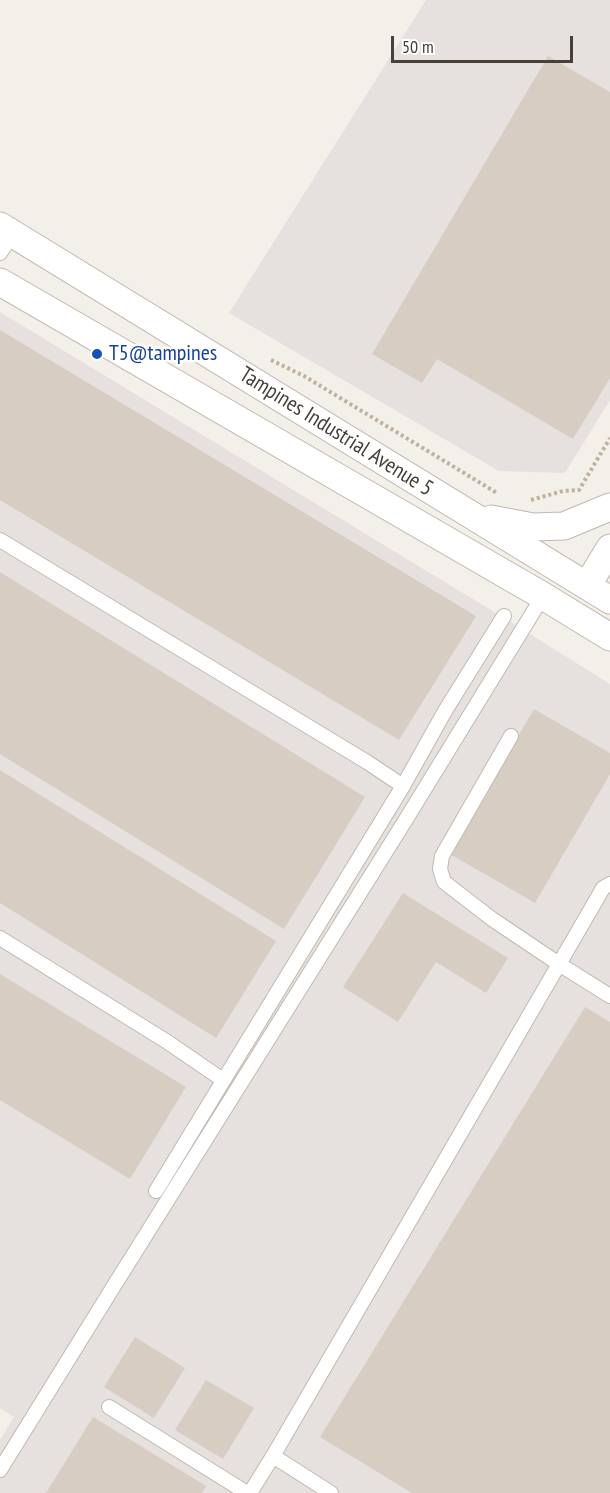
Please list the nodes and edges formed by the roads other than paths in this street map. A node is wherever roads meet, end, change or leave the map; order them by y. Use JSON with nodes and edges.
{"nodes":[{"id":1,"x":4,"y":237,"type":"edge"},
{"id":2,"x":0,"y":282,"type":"edge"},
{"id":3,"x":610,"y":507,"type":"edge"},
{"id":4,"x":472,"y":516,"type":"junction"},
{"id":5,"x":0,"y":540,"type":"edge"},
{"id":6,"x":610,"y":548,"type":"edge"},
{"id":7,"x":543,"y":596,"type":"junction"},
{"id":8,"x":580,"y":600,"type":"junction"},
{"id":9,"x":610,"y":600,"type":"edge"},
{"id":10,"x":504,"y":616,"type":"dead end"},
{"id":11,"x":610,"y":637,"type":"edge"},
{"id":12,"x":511,"y":736,"type":"dead end"},
{"id":13,"x":403,"y":786,"type":"junction"},
{"id":14,"x":610,"y":884,"type":"edge"},
{"id":15,"x":0,"y":938,"type":"edge"},
{"id":16,"x":558,"y":964,"type":"junction"},
{"id":17,"x":610,"y":996,"type":"edge"},
{"id":18,"x":223,"y":1080,"type":"junction"},
{"id":19,"x":156,"y":1191,"type":"dead end"},
{"id":20,"x":110,"y":1407,"type":"dead end"},
{"id":21,"x":273,"y":1456,"type":"junction"},
{"id":22,"x":0,"y":1470,"type":"edge"},
{"id":23,"x":248,"y":1493,"type":"edge"},
{"id":24,"x":332,"y":1493,"type":"edge"}],
"edges":[{"from":1,"to":4,"type":"street","name":"Tampines Industrial Avenue 5"},
{"from":2,"to":7,"type":"street","name":"Tampines Industrial Avenue 5"},
{"from":3,"to":4,"type":"street"},
{"from":4,"to":8,"type":"street","name":"Tampines Industrial Avenue 5"},
{"from":5,"to":13,"type":"lane"},
{"from":6,"to":8,"type":"street"},
{"from":7,"to":8,"type":"street","name":"Tampines Industrial Avenue 5"},
{"from":7,"to":22,"type":"lane"},
{"from":8,"to":9,"type":"street","name":"Tampines Industrial Avenue 5"},
{"from":8,"to":11,"type":"street","name":"Tampines Industrial Avenue 5"},
{"from":10,"to":13,"type":"lane"},
{"from":12,"to":16,"type":"lane"},
{"from":13,"to":18,"type":"lane"},
{"from":14,"to":16,"type":"lane"},
{"from":15,"to":18,"type":"lane"},
{"from":16,"to":17,"type":"lane"},
{"from":16,"to":21,"type":"lane"},
{"from":18,"to":19,"type":"lane"},
{"from":20,"to":23,"type":"lane"},
{"from":21,"to":23,"type":"lane"},
{"from":21,"to":24,"type":"lane"}]}
